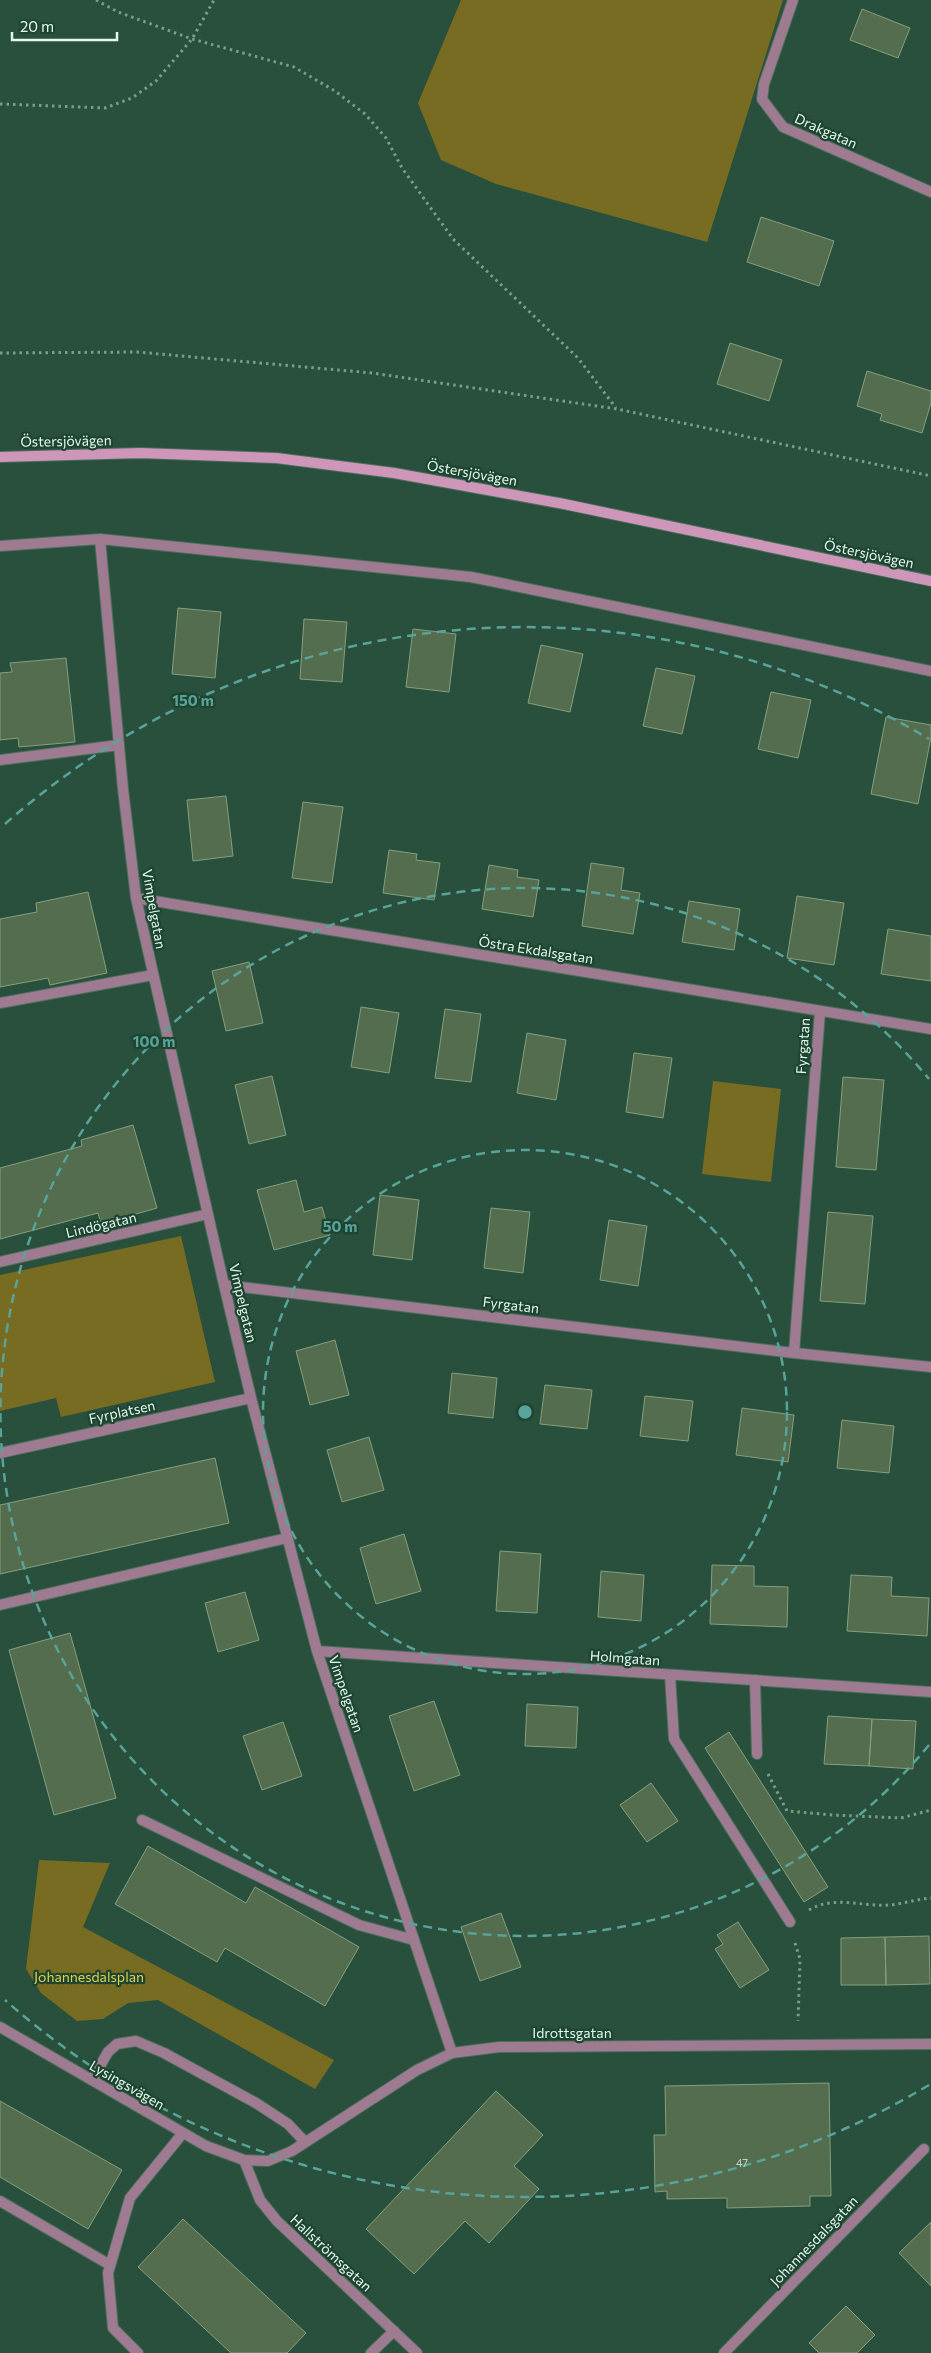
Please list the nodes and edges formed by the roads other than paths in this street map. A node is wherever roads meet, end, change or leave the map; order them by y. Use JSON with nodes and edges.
{"nodes":[{"id":1,"x":793,"y":0,"type":"edge"},
{"id":2,"x":931,"y":192,"type":"edge"},
{"id":3,"x":0,"y":457,"type":"edge"},
{"id":4,"x":100,"y":539,"type":"junction"},
{"id":5,"x":0,"y":546,"type":"edge"},
{"id":6,"x":931,"y":581,"type":"edge"},
{"id":7,"x":931,"y":671,"type":"edge"},
{"id":8,"x":119,"y":745,"type":"junction"},
{"id":9,"x":0,"y":760,"type":"edge"},
{"id":10,"x":136,"y":898,"type":"junction"},
{"id":11,"x":152,"y":975,"type":"junction"},
{"id":12,"x":0,"y":1003,"type":"edge"},
{"id":13,"x":820,"y":1011,"type":"junction"},
{"id":14,"x":931,"y":1029,"type":"edge"},
{"id":15,"x":208,"y":1214,"type":"junction"},
{"id":16,"x":0,"y":1262,"type":"edge"},
{"id":17,"x":224,"y":1285,"type":"junction"},
{"id":18,"x":794,"y":1353,"type":"junction"},
{"id":19,"x":931,"y":1367,"type":"edge"},
{"id":20,"x":251,"y":1398,"type":"junction"},
{"id":21,"x":0,"y":1453,"type":"edge"},
{"id":22,"x":287,"y":1538,"type":"junction"},
{"id":23,"x":0,"y":1605,"type":"edge"},
{"id":24,"x":317,"y":1651,"type":"junction"},
{"id":25,"x":670,"y":1675,"type":"junction"},
{"id":26,"x":755,"y":1680,"type":"junction"},
{"id":27,"x":931,"y":1692,"type":"edge"},
{"id":28,"x":757,"y":1754,"type":"road end"},
{"id":29,"x":142,"y":1820,"type":"dead end"},
{"id":30,"x":790,"y":1922,"type":"road end"},
{"id":31,"x":414,"y":1940,"type":"junction"},
{"id":32,"x":0,"y":2027,"type":"edge"},
{"id":33,"x":931,"y":2044,"type":"edge"},
{"id":34,"x":452,"y":2053,"type":"junction"},
{"id":35,"x":92,"y":2080,"type":"junction"},
{"id":36,"x":183,"y":2133,"type":"junction"},
{"id":37,"x":305,"y":2142,"type":"junction"},
{"id":38,"x":924,"y":2149,"type":"dead end"},
{"id":39,"x":244,"y":2160,"type":"junction"},
{"id":40,"x":0,"y":2201,"type":"edge"},
{"id":41,"x":110,"y":2265,"type":"junction"},
{"id":42,"x":394,"y":2331,"type":"junction"},
{"id":43,"x":138,"y":2353,"type":"edge"},
{"id":44,"x":372,"y":2353,"type":"edge"},
{"id":45,"x":417,"y":2353,"type":"edge"},
{"id":46,"x":724,"y":2353,"type":"edge"}],
"edges":[{"from":1,"to":2,"type":"street","name":"Drakgatan"},
{"from":3,"to":6,"type":"main road","name":"Östersjövägen"},
{"from":4,"to":5,"type":"street"},
{"from":4,"to":7,"type":"street"},
{"from":4,"to":8,"type":"street","name":"Vimpelgatan"},
{"from":8,"to":9,"type":"street"},
{"from":8,"to":10,"type":"street","name":"Vimpelgatan"},
{"from":10,"to":11,"type":"street","name":"Vimpelgatan"},
{"from":10,"to":13,"type":"street","name":"Östra Ekdalsgatan"},
{"from":11,"to":12,"type":"street"},
{"from":11,"to":15,"type":"street","name":"Vimpelgatan"},
{"from":13,"to":14,"type":"street","name":"Östra Ekdalsgatan"},
{"from":13,"to":18,"type":"street","name":"Fyrgatan"},
{"from":15,"to":16,"type":"street","name":"Lindögatan"},
{"from":15,"to":17,"type":"street","name":"Vimpelgatan"},
{"from":17,"to":18,"type":"street","name":"Fyrgatan"},
{"from":17,"to":20,"type":"street","name":"Vimpelgatan"},
{"from":18,"to":19,"type":"street","name":"Fyrgatan"},
{"from":20,"to":21,"type":"street","name":"Fyrplatsen"},
{"from":20,"to":22,"type":"street","name":"Vimpelgatan"},
{"from":22,"to":23,"type":"street"},
{"from":22,"to":24,"type":"street","name":"Vimpelgatan"},
{"from":24,"to":25,"type":"street","name":"Holmgatan"},
{"from":24,"to":31,"type":"street","name":"Vimpelgatan"},
{"from":25,"to":26,"type":"street","name":"Holmgatan"},
{"from":25,"to":30,"type":"street"},
{"from":26,"to":27,"type":"street","name":"Holmgatan"},
{"from":26,"to":28,"type":"street"},
{"from":29,"to":31,"type":"street"},
{"from":31,"to":34,"type":"street","name":"Vimpelgatan"},
{"from":32,"to":35,"type":"street","name":"Lysingsvägen"},
{"from":33,"to":34,"type":"street","name":"Idrottsgatan"},
{"from":34,"to":37,"type":"street","name":"Idrottsgatan"},
{"from":35,"to":36,"type":"street","name":"Lysingsvägen"},
{"from":35,"to":37,"type":"street"},
{"from":36,"to":39,"type":"street","name":"Lysingsvägen"},
{"from":36,"to":41,"type":"street"},
{"from":37,"to":39,"type":"street","name":"Idrottsgatan"},
{"from":38,"to":46,"type":"street","name":"Johannesdalsgatan"},
{"from":39,"to":42,"type":"street","name":"Hallströmsgatan"},
{"from":40,"to":41,"type":"street"},
{"from":41,"to":43,"type":"street"},
{"from":42,"to":44,"type":"street"},
{"from":42,"to":45,"type":"street","name":"Hallströmsgatan"}]}
